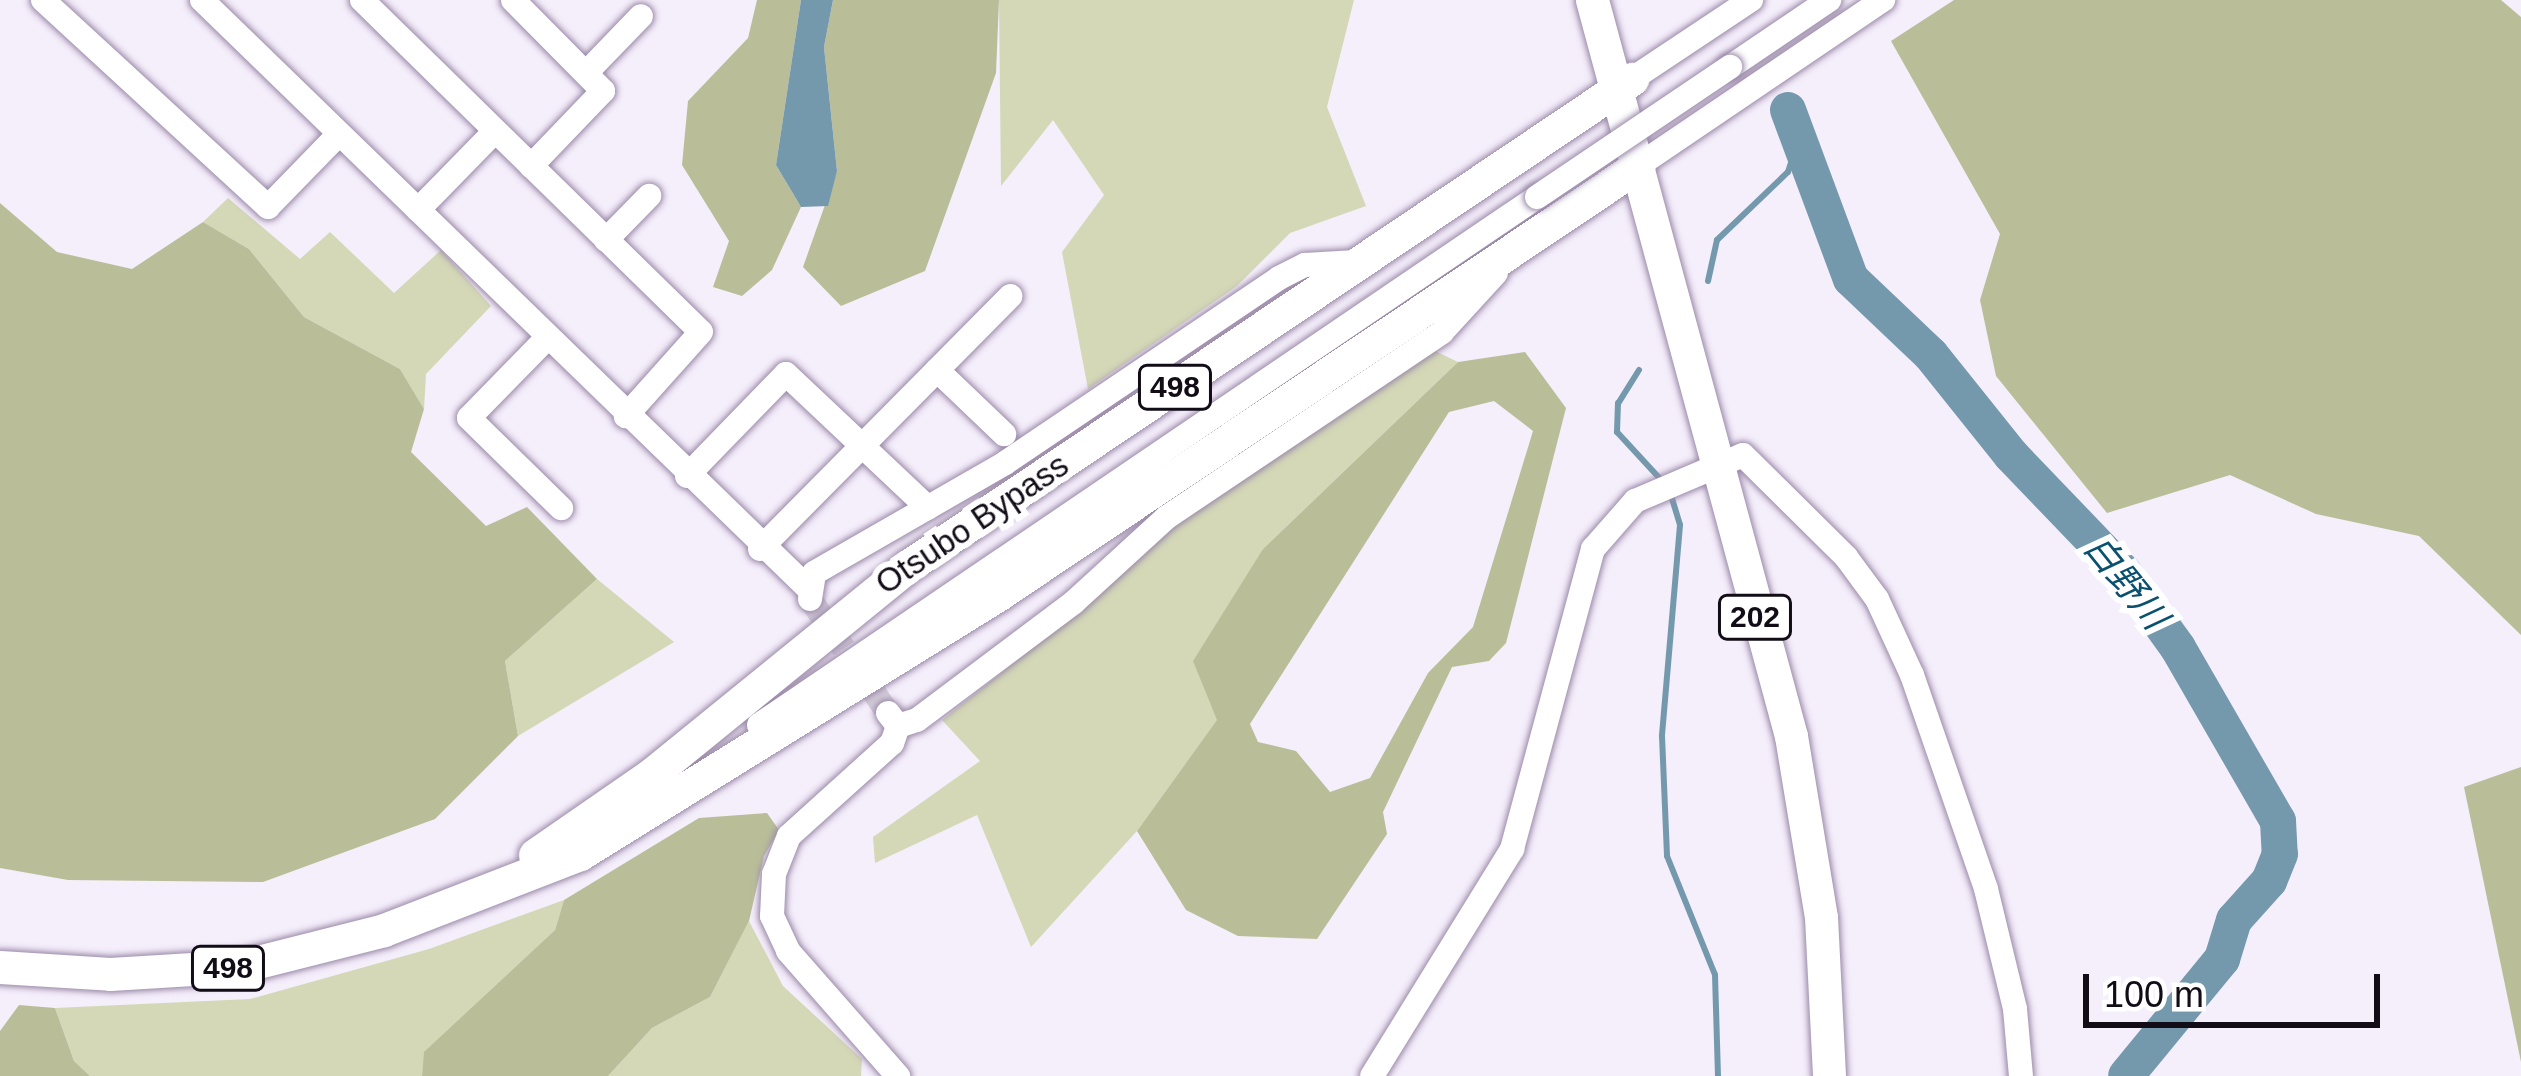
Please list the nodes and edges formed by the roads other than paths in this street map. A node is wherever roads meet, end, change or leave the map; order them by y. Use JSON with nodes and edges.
{"nodes":[{"id":1,"x":43,"y":0,"type":"edge"},
{"id":2,"x":202,"y":0,"type":"edge"},
{"id":3,"x":362,"y":0,"type":"edge"},
{"id":4,"x":513,"y":0,"type":"edge"},
{"id":5,"x":1592,"y":0,"type":"edge"},
{"id":6,"x":1614,"y":0,"type":"edge"},
{"id":7,"x":1751,"y":0,"type":"edge"},
{"id":8,"x":1829,"y":0,"type":"edge"},
{"id":9,"x":1883,"y":0,"type":"edge"},
{"id":10,"x":641,"y":16,"type":"dead end"},
{"id":11,"x":586,"y":73,"type":"junction"},
{"id":12,"x":1622,"y":85,"type":"junction"},
{"id":13,"x":495,"y":131,"type":"junction"},
{"id":14,"x":339,"y":134,"type":"junction"},
{"id":15,"x":1639,"y":165,"type":"junction"},
{"id":16,"x":531,"y":166,"type":"junction"},
{"id":17,"x":649,"y":196,"type":"dead end"},
{"id":18,"x":418,"y":210,"type":"junction"},
{"id":19,"x":606,"y":240,"type":"junction"},
{"id":20,"x":1526,"y":240,"type":"junction"},
{"id":21,"x":1361,"y":262,"type":"junction"},
{"id":22,"x":1010,"y":296,"type":"dead end"},
{"id":23,"x":546,"y":338,"type":"junction"},
{"id":24,"x":938,"y":370,"type":"junction"},
{"id":25,"x":626,"y":416,"type":"junction"},
{"id":26,"x":1004,"y":434,"type":"dead end"},
{"id":27,"x":863,"y":444,"type":"junction"},
{"id":28,"x":1716,"y":465,"type":"junction"},
{"id":29,"x":687,"y":476,"type":"junction"},
{"id":30,"x":561,"y":508,"type":"dead end"},
{"id":31,"x":928,"y":508,"type":"junction"},
{"id":32,"x":760,"y":549,"type":"junction"},
{"id":33,"x":447,"y":908,"type":"junction"},
{"id":34,"x":308,"y":953,"type":"junction"},
{"id":35,"x":0,"y":967,"type":"edge"},
{"id":36,"x":898,"y":1076,"type":"edge"},
{"id":37,"x":1372,"y":1076,"type":"edge"},
{"id":38,"x":1829,"y":1076,"type":"edge"},
{"id":39,"x":2021,"y":1076,"type":"edge"}],
"edges":[{"from":1,"to":14,"type":"street"},
{"from":2,"to":14,"type":"street"},
{"from":3,"to":13,"type":"street"},
{"from":4,"to":11,"type":"street"},
{"from":5,"to":12,"type":"highway","number":"202"},
{"from":6,"to":12,"type":"highway","number":"202"},
{"from":7,"to":12,"type":"street"},
{"from":8,"to":33,"type":"street","bridge":true},
{"from":9,"to":15,"type":"street"},
{"from":10,"to":11,"type":"street"},
{"from":11,"to":16,"type":"street"},
{"from":12,"to":15,"type":"highway","number":"202"},
{"from":12,"to":21,"type":"highway","name":"Otsubo Bypass","number":"498"},
{"from":13,"to":16,"type":"street"},
{"from":13,"to":18,"type":"street"},
{"from":14,"to":18,"type":"street"},
{"from":15,"to":20,"type":"highway","name":"Otsubo Bypass","number":"498"},
{"from":15,"to":28,"type":"highway","number":"202"},
{"from":16,"to":19,"type":"street"},
{"from":17,"to":19,"type":"street"},
{"from":18,"to":23,"type":"street"},
{"from":19,"to":25,"type":"street"},
{"from":20,"to":33,"type":"highway","name":"Otsubo Bypass","number":"498"},
{"from":20,"to":36,"type":"street"},
{"from":21,"to":31,"type":"street"},
{"from":21,"to":34,"type":"highway","name":"Otsubo Bypass","number":"498"},
{"from":22,"to":24,"type":"street"},
{"from":23,"to":25,"type":"street"},
{"from":23,"to":30,"type":"street"},
{"from":24,"to":26,"type":"street"},
{"from":24,"to":27,"type":"street"},
{"from":25,"to":29,"type":"street"},
{"from":27,"to":29,"type":"street"},
{"from":27,"to":31,"type":"street"},
{"from":27,"to":32,"type":"street"},
{"from":28,"to":37,"type":"street"},
{"from":28,"to":38,"type":"highway","number":"202"},
{"from":28,"to":39,"type":"street"},
{"from":29,"to":32,"type":"street"},
{"from":31,"to":32,"type":"street"},
{"from":33,"to":34,"type":"highway","name":"Otsubo Bypass","number":"498"},
{"from":34,"to":35,"type":"highway","name":"Otsubo Bypass","number":"498"}]}
